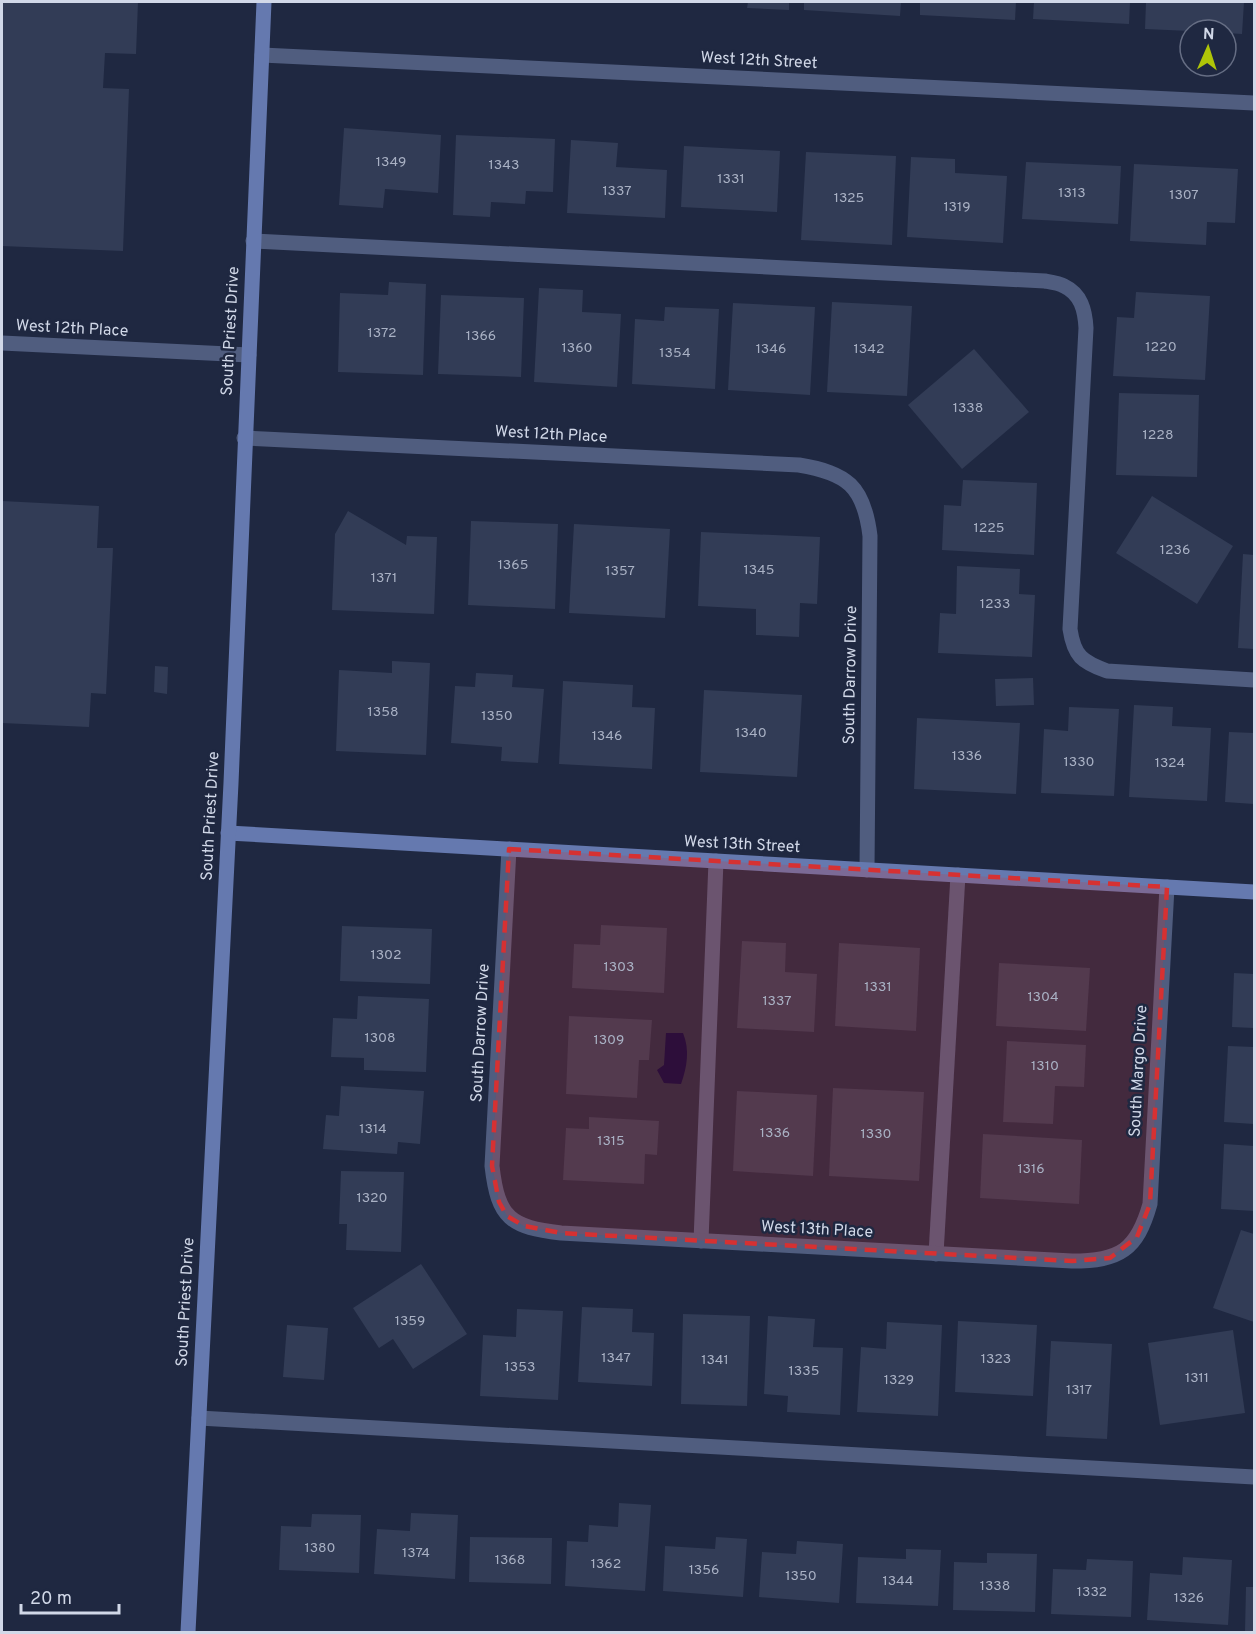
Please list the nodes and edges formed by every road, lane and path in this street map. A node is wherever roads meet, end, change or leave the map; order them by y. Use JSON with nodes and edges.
{"nodes":[{"id":1,"x":264,"y":2,"type":"edge"},
{"id":2,"x":262,"y":55,"type":"junction"},
{"id":3,"x":1254,"y":103,"type":"edge"},
{"id":4,"x":253,"y":241,"type":"junction"},
{"id":5,"x":2,"y":344,"type":"edge"},
{"id":6,"x":249,"y":355,"type":"junction"},
{"id":7,"x":244,"y":438,"type":"junction"},
{"id":8,"x":851,"y":485,"type":"joint"},
{"id":9,"x":1254,"y":680,"type":"edge"},
{"id":10,"x":228,"y":833,"type":"junction"},
{"id":11,"x":509,"y":849,"type":"junction"},
{"id":12,"x":716,"y":861,"type":"junction"},
{"id":13,"x":867,"y":870,"type":"junction"},
{"id":14,"x":958,"y":875,"type":"junction"},
{"id":15,"x":1167,"y":887,"type":"junction"},
{"id":16,"x":1254,"y":892,"type":"edge"},
{"id":17,"x":507,"y":1216,"type":"joint"},
{"id":18,"x":701,"y":1241,"type":"junction"},
{"id":19,"x":1125,"y":1250,"type":"joint"},
{"id":20,"x":936,"y":1254,"type":"junction"},
{"id":21,"x":199,"y":1418,"type":"junction"},
{"id":22,"x":1254,"y":1477,"type":"edge"},
{"id":23,"x":188,"y":1632,"type":"edge"}],
"edges":[{"from":1,"to":2,"type":"main road","name":"South Priest Drive"},
{"from":2,"to":3,"type":"street","name":"West 12th Street"},
{"from":2,"to":4,"type":"main road","name":"South Priest Drive"},
{"from":4,"to":6,"type":"main road","name":"South Priest Drive"},
{"from":4,"to":9,"type":"street"},
{"from":5,"to":6,"type":"street","name":"West 12th Place"},
{"from":6,"to":7,"type":"main road","name":"South Priest Drive"},
{"from":7,"to":8,"type":"street","name":"West 12th Place"},
{"from":7,"to":10,"type":"main road","name":"South Priest Drive"},
{"from":8,"to":13,"type":"street","name":"South Darrow Drive"},
{"from":10,"to":11,"type":"main road","name":"West 13th Street"},
{"from":10,"to":21,"type":"main road","name":"South Priest Drive"},
{"from":11,"to":12,"type":"main road","name":"West 13th Street"},
{"from":11,"to":17,"type":"street","name":"South Darrow Drive"},
{"from":12,"to":13,"type":"main road","name":"West 13th Street"},
{"from":12,"to":18,"type":"street"},
{"from":13,"to":14,"type":"main road","name":"West 13th Street"},
{"from":14,"to":15,"type":"main road","name":"West 13th Street"},
{"from":14,"to":20,"type":"street"},
{"from":15,"to":16,"type":"main road","name":"West 13th Street"},
{"from":15,"to":19,"type":"street","name":"South Margo Drive"},
{"from":17,"to":18,"type":"street","name":"West 13th Place"},
{"from":18,"to":20,"type":"street","name":"West 13th Place"},
{"from":19,"to":20,"type":"street","name":"West 13th Place"},
{"from":21,"to":22,"type":"street"},
{"from":21,"to":23,"type":"main road","name":"South Priest Drive"}]}
